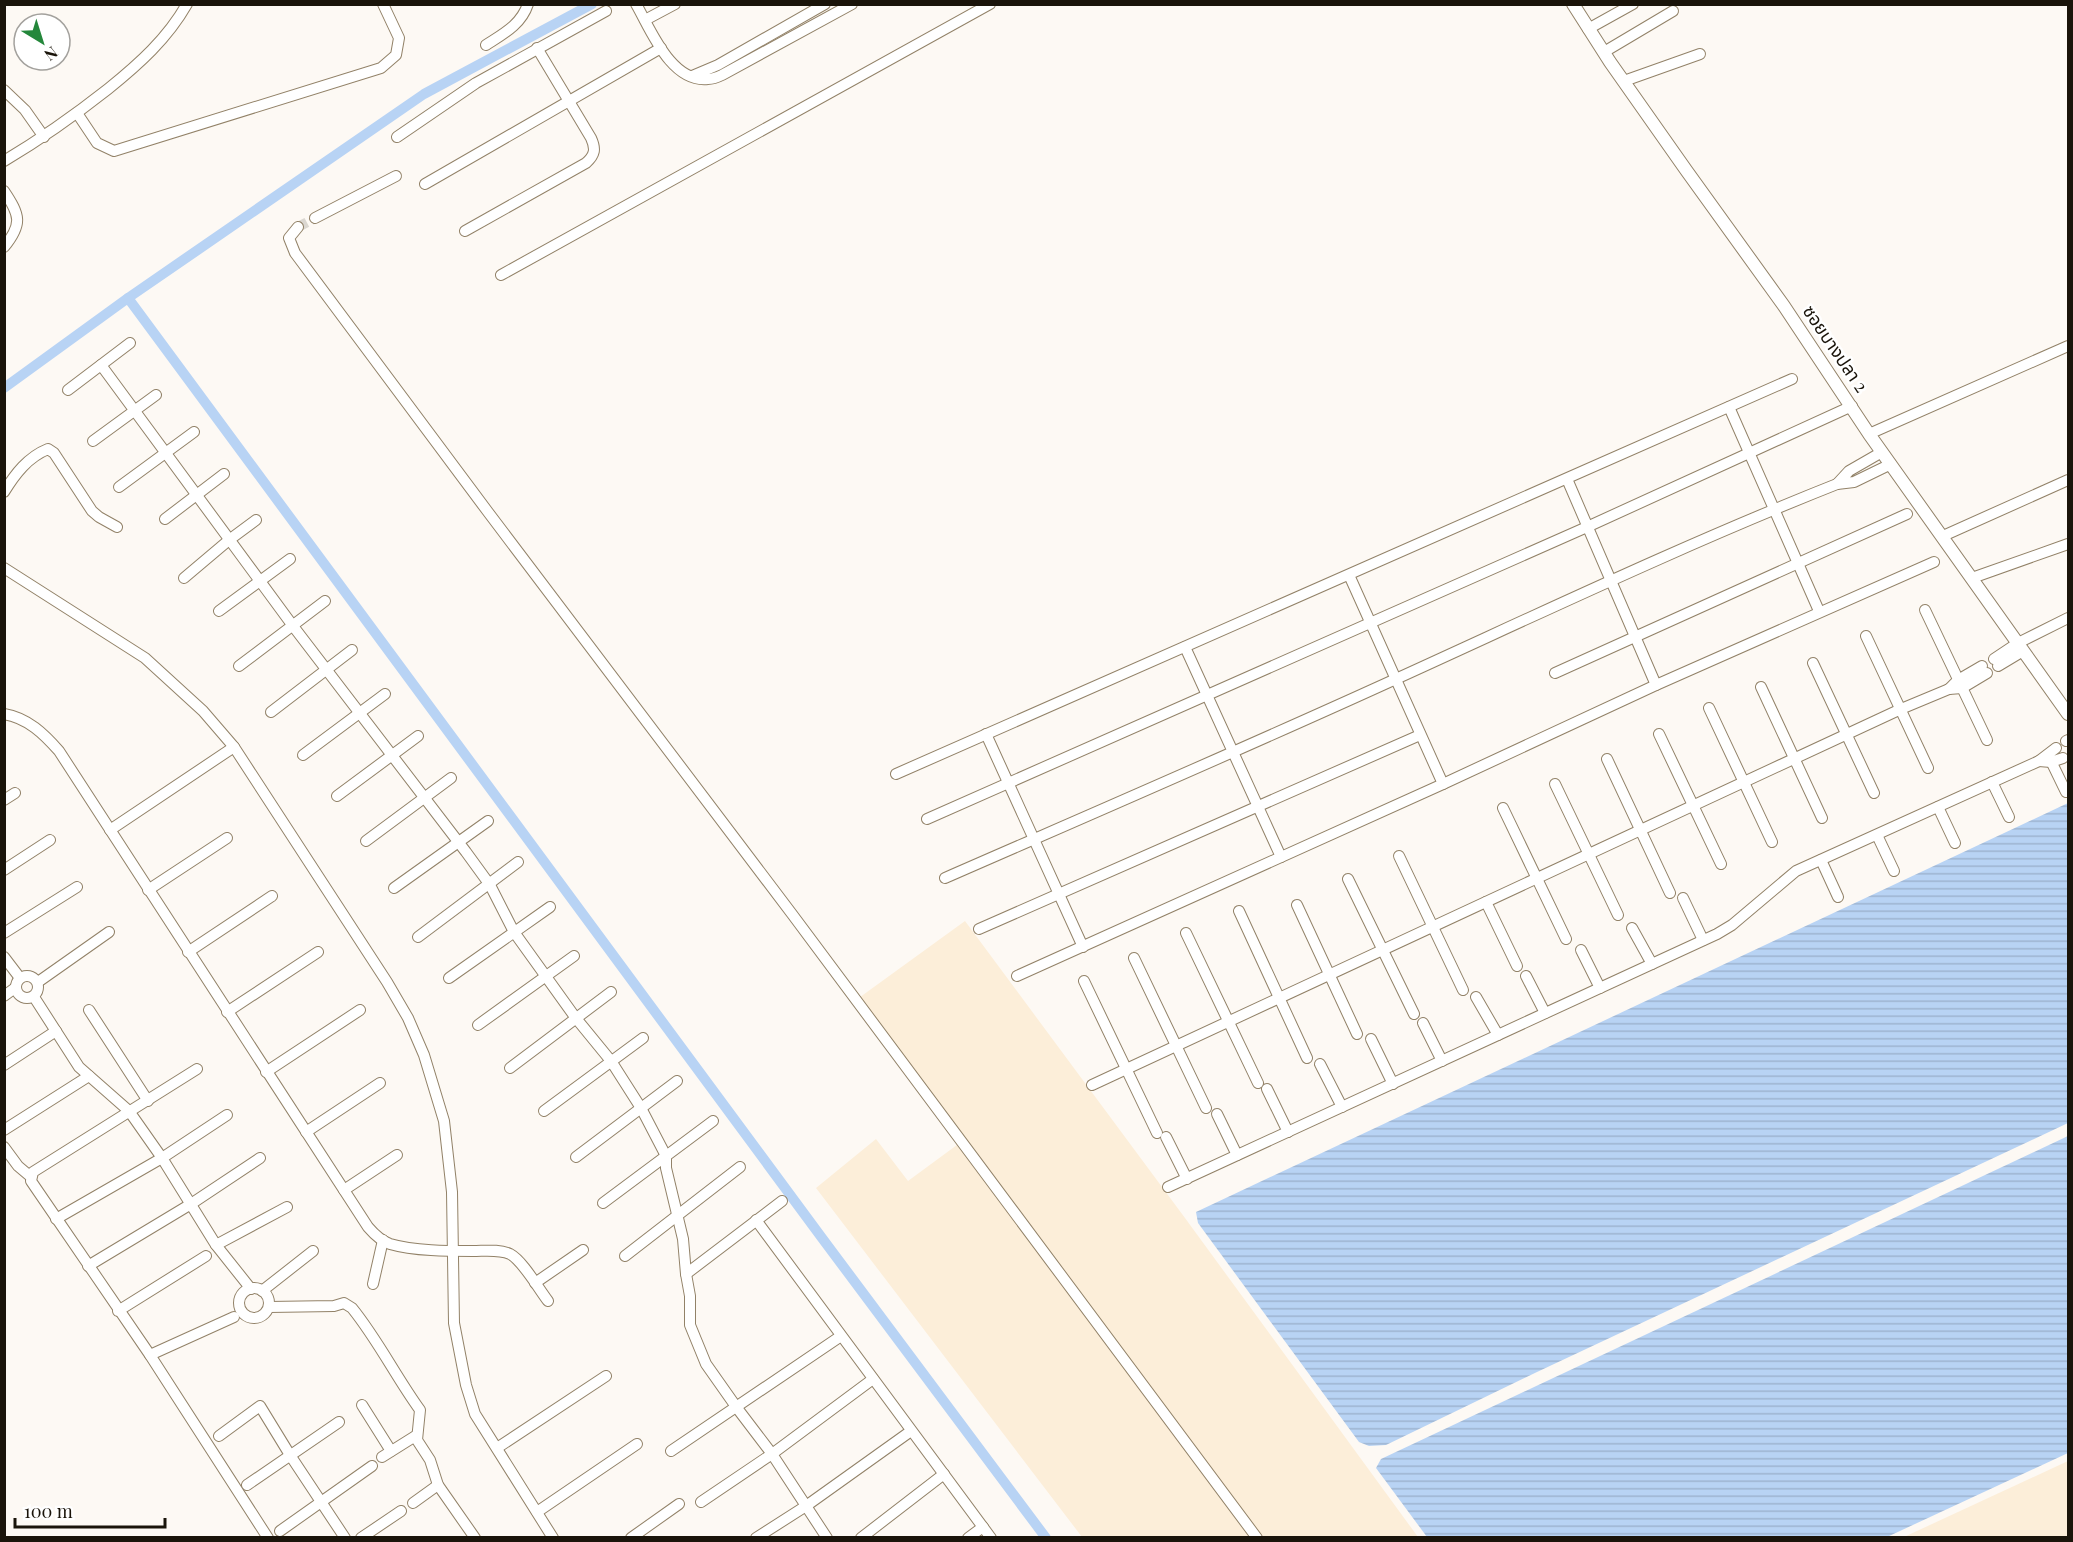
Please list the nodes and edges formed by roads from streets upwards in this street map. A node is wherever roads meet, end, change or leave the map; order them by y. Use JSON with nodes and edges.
{"nodes":[{"id":1,"x":187,"y":4,"type":"edge"},
{"id":2,"x":383,"y":4,"type":"edge"},
{"id":3,"x":528,"y":4,"type":"edge"},
{"id":4,"x":636,"y":4,"type":"edge"},
{"id":5,"x":675,"y":4,"type":"edge"},
{"id":6,"x":825,"y":4,"type":"edge"},
{"id":7,"x":852,"y":4,"type":"edge"},
{"id":8,"x":990,"y":4,"type":"edge"},
{"id":9,"x":1573,"y":4,"type":"edge"},
{"id":10,"x":1634,"y":4,"type":"edge"},
{"id":11,"x":606,"y":11,"type":"dead end"},
{"id":12,"x":1673,"y":11,"type":"dead end"},
{"id":13,"x":831,"y":16,"type":"junction"},
{"id":14,"x":645,"y":20,"type":"junction"},
{"id":15,"x":1588,"y":29,"type":"junction"},
{"id":16,"x":486,"y":45,"type":"dead end"},
{"id":17,"x":537,"y":48,"type":"junction"},
{"id":18,"x":661,"y":48,"type":"junction"},
{"id":19,"x":1604,"y":51,"type":"junction"},
{"id":20,"x":1700,"y":54,"type":"dead end"},
{"id":21,"x":692,"y":76,"type":"junction"},
{"id":22,"x":1624,"y":81,"type":"junction"},
{"id":23,"x":4,"y":90,"type":"edge"},
{"id":24,"x":569,"y":101,"type":"junction"},
{"id":25,"x":77,"y":113,"type":"junction"},
{"id":26,"x":44,"y":137,"type":"junction"},
{"id":27,"x":397,"y":137,"type":"dead end"},
{"id":28,"x":4,"y":161,"type":"edge"},
{"id":29,"x":396,"y":176,"type":"dead end"},
{"id":30,"x":425,"y":184,"type":"dead end"},
{"id":31,"x":4,"y":191,"type":"edge"},
{"id":32,"x":315,"y":218,"type":"tunnel mouth"},
{"id":33,"x":298,"y":227,"type":"dead end"},
{"id":34,"x":465,"y":231,"type":"dead end"},
{"id":35,"x":4,"y":247,"type":"edge"},
{"id":36,"x":501,"y":275,"type":"dead end"},
{"id":37,"x":130,"y":343,"type":"dead end"},
{"id":38,"x":2068,"y":346,"type":"edge"},
{"id":39,"x":101,"y":365,"type":"junction"},
{"id":40,"x":1792,"y":379,"type":"dead end"},
{"id":41,"x":68,"y":390,"type":"dead end"},
{"id":42,"x":156,"y":395,"type":"dead end"},
{"id":43,"x":1852,"y":406,"type":"junction"},
{"id":44,"x":1729,"y":407,"type":"junction"},
{"id":45,"x":135,"y":411,"type":"junction"},
{"id":46,"x":194,"y":432,"type":"dead end"},
{"id":47,"x":1869,"y":434,"type":"junction"},
{"id":48,"x":93,"y":441,"type":"dead end"},
{"id":49,"x":1882,"y":452,"type":"junction"},
{"id":50,"x":165,"y":453,"type":"junction"},
{"id":51,"x":1750,"y":454,"type":"junction"},
{"id":52,"x":1891,"y":464,"type":"junction"},
{"id":53,"x":224,"y":474,"type":"dead end"},
{"id":54,"x":1567,"y":479,"type":"junction"},
{"id":55,"x":2068,"y":480,"type":"edge"},
{"id":56,"x":1837,"y":484,"type":"junction"},
{"id":57,"x":119,"y":487,"type":"dead end"},
{"id":58,"x":4,"y":492,"type":"edge"},
{"id":59,"x":196,"y":496,"type":"junction"},
{"id":60,"x":1773,"y":509,"type":"junction"},
{"id":61,"x":1906,"y":514,"type":"dead end"},
{"id":62,"x":165,"y":519,"type":"dead end"},
{"id":63,"x":256,"y":520,"type":"dead end"},
{"id":64,"x":117,"y":526,"type":"dead end"},
{"id":65,"x":1587,"y":526,"type":"junction"},
{"id":66,"x":1943,"y":536,"type":"junction"},
{"id":67,"x":229,"y":540,"type":"junction"},
{"id":68,"x":2068,"y":544,"type":"edge"},
{"id":69,"x":290,"y":559,"type":"dead end"},
{"id":70,"x":1935,"y":561,"type":"dead end"},
{"id":71,"x":1798,"y":564,"type":"junction"},
{"id":72,"x":4,"y":568,"type":"edge"},
{"id":73,"x":1348,"y":575,"type":"junction"},
{"id":74,"x":184,"y":578,"type":"dead end"},
{"id":75,"x":1972,"y":578,"type":"junction"},
{"id":76,"x":1609,"y":580,"type":"junction"},
{"id":77,"x":260,"y":582,"type":"junction"},
{"id":78,"x":326,"y":601,"type":"dead end"},
{"id":79,"x":1925,"y":610,"type":"dead end"},
{"id":80,"x":219,"y":611,"type":"dead end"},
{"id":81,"x":1819,"y":611,"type":"junction"},
{"id":82,"x":2068,"y":618,"type":"edge"},
{"id":83,"x":1370,"y":622,"type":"junction"},
{"id":84,"x":293,"y":626,"type":"junction"},
{"id":85,"x":1866,"y":636,"type":"dead end"},
{"id":86,"x":1636,"y":637,"type":"junction"},
{"id":87,"x":1185,"y":647,"type":"junction"},
{"id":88,"x":2020,"y":647,"type":"junction"},
{"id":89,"x":352,"y":650,"type":"dead end"},
{"id":90,"x":1996,"y":662,"type":"dead end"},
{"id":91,"x":1813,"y":663,"type":"dead end"},
{"id":92,"x":239,"y":666,"type":"dead end"},
{"id":93,"x":326,"y":669,"type":"junction"},
{"id":94,"x":1985,"y":670,"type":"dead end"},
{"id":95,"x":1555,"y":673,"type":"dead end"},
{"id":96,"x":1395,"y":679,"type":"junction"},
{"id":97,"x":1960,"y":684,"type":"junction"},
{"id":98,"x":1656,"y":685,"type":"junction"},
{"id":99,"x":1761,"y":687,"type":"dead end"},
{"id":100,"x":385,"y":694,"type":"dead end"},
{"id":101,"x":1207,"y":695,"type":"junction"},
{"id":102,"x":1709,"y":708,"type":"dead end"},
{"id":103,"x":1901,"y":709,"type":"junction"},
{"id":104,"x":271,"y":712,"type":"dead end"},
{"id":105,"x":360,"y":713,"type":"junction"},
{"id":106,"x":4,"y":714,"type":"edge"},
{"id":107,"x":2068,"y":714,"type":"edge"},
{"id":108,"x":986,"y":734,"type":"junction"},
{"id":109,"x":1659,"y":734,"type":"dead end"},
{"id":110,"x":1420,"y":735,"type":"junction"},
{"id":111,"x":1846,"y":735,"type":"junction"},
{"id":112,"x":418,"y":736,"type":"dead end"},
{"id":113,"x":1987,"y":740,"type":"dead end"},
{"id":114,"x":234,"y":747,"type":"junction"},
{"id":115,"x":1233,"y":751,"type":"junction"},
{"id":116,"x":303,"y":755,"type":"dead end"},
{"id":117,"x":392,"y":756,"type":"junction"},
{"id":118,"x":2048,"y":756,"type":"junction"},
{"id":119,"x":2063,"y":758,"type":"dead end"},
{"id":120,"x":1607,"y":759,"type":"dead end"},
{"id":121,"x":1795,"y":759,"type":"junction"},
{"id":122,"x":1928,"y":768,"type":"dead end"},
{"id":123,"x":896,"y":774,"type":"dead end"},
{"id":124,"x":451,"y":778,"type":"dead end"},
{"id":125,"x":1744,"y":782,"type":"junction"},
{"id":126,"x":1992,"y":782,"type":"junction"},
{"id":127,"x":1008,"y":783,"type":"junction"},
{"id":128,"x":1443,"y":784,"type":"junction"},
{"id":129,"x":1555,"y":784,"type":"dead end"},
{"id":130,"x":2066,"y":792,"type":"dead end"},
{"id":131,"x":15,"y":793,"type":"dead end"},
{"id":132,"x":1874,"y":793,"type":"dead end"},
{"id":133,"x":337,"y":796,"type":"dead end"},
{"id":134,"x":424,"y":797,"type":"junction"},
{"id":135,"x":4,"y":800,"type":"edge"},
{"id":136,"x":1258,"y":806,"type":"junction"},
{"id":137,"x":1693,"y":806,"type":"junction"},
{"id":138,"x":1938,"y":807,"type":"junction"},
{"id":139,"x":1503,"y":808,"type":"dead end"},
{"id":140,"x":2009,"y":817,"type":"dead end"},
{"id":141,"x":1822,"y":818,"type":"dead end"},
{"id":142,"x":927,"y":819,"type":"dead end"},
{"id":143,"x":488,"y":821,"type":"dead end"},
{"id":144,"x":110,"y":830,"type":"junction"},
{"id":145,"x":1641,"y":830,"type":"junction"},
{"id":146,"x":1877,"y":834,"type":"junction"},
{"id":147,"x":226,"y":837,"type":"dead end"},
{"id":148,"x":1034,"y":839,"type":"junction"},
{"id":149,"x":50,"y":840,"type":"dead end"},
{"id":150,"x":366,"y":841,"type":"dead end"},
{"id":151,"x":458,"y":842,"type":"junction"},
{"id":152,"x":1772,"y":842,"type":"dead end"},
{"id":153,"x":1954,"y":843,"type":"dead end"},
{"id":154,"x":1588,"y":855,"type":"junction"},
{"id":155,"x":1399,"y":856,"type":"dead end"},
{"id":156,"x":1281,"y":857,"type":"junction"},
{"id":157,"x":1821,"y":860,"type":"junction"},
{"id":158,"x":518,"y":862,"type":"dead end"},
{"id":159,"x":1721,"y":864,"type":"dead end"},
{"id":160,"x":4,"y":870,"type":"edge"},
{"id":161,"x":1894,"y":871,"type":"dead end"},
{"id":162,"x":1537,"y":878,"type":"junction"},
{"id":163,"x":945,"y":879,"type":"dead end"},
{"id":164,"x":1348,"y":879,"type":"dead end"},
{"id":165,"x":490,"y":885,"type":"junction"},
{"id":166,"x":77,"y":887,"type":"dead end"},
{"id":167,"x":394,"y":888,"type":"dead end"},
{"id":168,"x":148,"y":890,"type":"junction"},
{"id":169,"x":1671,"y":893,"type":"dead end"},
{"id":170,"x":1059,"y":894,"type":"junction"},
{"id":171,"x":272,"y":896,"type":"dead end"},
{"id":172,"x":1838,"y":897,"type":"dead end"},
{"id":173,"x":1683,"y":898,"type":"dead end"},
{"id":174,"x":1486,"y":902,"type":"junction"},
{"id":175,"x":1297,"y":905,"type":"dead end"},
{"id":176,"x":550,"y":907,"type":"dead end"},
{"id":177,"x":1239,"y":911,"type":"dead end"},
{"id":178,"x":1618,"y":915,"type":"dead end"},
{"id":179,"x":1433,"y":927,"type":"junction"},
{"id":180,"x":1632,"y":928,"type":"dead end"},
{"id":181,"x":979,"y":929,"type":"dead end"},
{"id":182,"x":109,"y":932,"type":"dead end"},
{"id":183,"x":514,"y":932,"type":"junction"},
{"id":184,"x":4,"y":933,"type":"edge"},
{"id":185,"x":1186,"y":933,"type":"dead end"},
{"id":186,"x":418,"y":937,"type":"dead end"},
{"id":187,"x":1566,"y":939,"type":"dead end"},
{"id":188,"x":1703,"y":940,"type":"junction"},
{"id":189,"x":1083,"y":946,"type":"junction"},
{"id":190,"x":1382,"y":950,"type":"junction"},
{"id":191,"x":1581,"y":950,"type":"dead end"},
{"id":192,"x":188,"y":952,"type":"junction"},
{"id":193,"x":318,"y":952,"type":"dead end"},
{"id":194,"x":574,"y":956,"type":"dead end"},
{"id":195,"x":4,"y":957,"type":"edge"},
{"id":196,"x":1134,"y":958,"type":"dead end"},
{"id":197,"x":1652,"y":964,"type":"junction"},
{"id":198,"x":1517,"y":966,"type":"dead end"},
{"id":199,"x":1329,"y":975,"type":"junction"},
{"id":200,"x":545,"y":976,"type":"junction"},
{"id":201,"x":1017,"y":976,"type":"dead end"},
{"id":202,"x":1526,"y":976,"type":"dead end"},
{"id":203,"x":449,"y":978,"type":"dead end"},
{"id":204,"x":1084,"y":981,"type":"dead end"},
{"id":205,"x":38,"y":982,"type":"junction"},
{"id":206,"x":18,"y":983,"type":"junction"},
{"id":207,"x":1600,"y":988,"type":"junction"},
{"id":208,"x":1463,"y":990,"type":"dead end"},
{"id":209,"x":611,"y":992,"type":"dead end"},
{"id":210,"x":4,"y":996,"type":"edge"},
{"id":211,"x":1476,"y":996,"type":"dead end"},
{"id":212,"x":34,"y":997,"type":"junction"},
{"id":213,"x":1279,"y":998,"type":"junction"},
{"id":214,"x":89,"y":1010,"type":"dead end"},
{"id":215,"x":360,"y":1010,"type":"dead end"},
{"id":216,"x":227,"y":1012,"type":"junction"},
{"id":217,"x":1545,"y":1013,"type":"junction"},
{"id":218,"x":1414,"y":1014,"type":"dead end"},
{"id":219,"x":575,"y":1017,"type":"junction"},
{"id":220,"x":1229,"y":1022,"type":"junction"},
{"id":221,"x":1423,"y":1023,"type":"dead end"},
{"id":222,"x":478,"y":1025,"type":"dead end"},
{"id":223,"x":56,"y":1031,"type":"junction"},
{"id":224,"x":1357,"y":1034,"type":"dead end"},
{"id":225,"x":1498,"y":1035,"type":"junction"},
{"id":226,"x":643,"y":1038,"type":"dead end"},
{"id":227,"x":1371,"y":1039,"type":"dead end"},
{"id":228,"x":1177,"y":1046,"type":"junction"},
{"id":229,"x":1307,"y":1058,"type":"dead end"},
{"id":230,"x":611,"y":1061,"type":"junction"},
{"id":231,"x":1442,"y":1061,"type":"junction"},
{"id":232,"x":1320,"y":1064,"type":"dead end"},
{"id":233,"x":4,"y":1065,"type":"edge"},
{"id":234,"x":510,"y":1068,"type":"dead end"},
{"id":235,"x":1126,"y":1069,"type":"junction"},
{"id":236,"x":197,"y":1070,"type":"dead end"},
{"id":237,"x":267,"y":1072,"type":"junction"},
{"id":238,"x":89,"y":1076,"type":"junction"},
{"id":239,"x":677,"y":1081,"type":"dead end"},
{"id":240,"x":380,"y":1083,"type":"dead end"},
{"id":241,"x":1393,"y":1084,"type":"junction"},
{"id":242,"x":1092,"y":1085,"type":"dead end"},
{"id":243,"x":148,"y":1101,"type":"junction"},
{"id":244,"x":1206,"y":1107,"type":"dead end"},
{"id":245,"x":1342,"y":1107,"type":"junction"},
{"id":246,"x":641,"y":1108,"type":"junction"},
{"id":247,"x":544,"y":1111,"type":"dead end"},
{"id":248,"x":129,"y":1112,"type":"junction"},
{"id":249,"x":227,"y":1114,"type":"dead end"},
{"id":250,"x":1217,"y":1114,"type":"dead end"},
{"id":251,"x":713,"y":1121,"type":"dead end"},
{"id":252,"x":4,"y":1130,"type":"edge"},
{"id":253,"x":306,"y":1132,"type":"junction"},
{"id":254,"x":1288,"y":1132,"type":"junction"},
{"id":255,"x":4,"y":1147,"type":"edge"},
{"id":256,"x":397,"y":1155,"type":"dead end"},
{"id":257,"x":1237,"y":1155,"type":"junction"},
{"id":258,"x":666,"y":1156,"type":"junction"},
{"id":259,"x":576,"y":1157,"type":"dead end"},
{"id":260,"x":162,"y":1158,"type":"junction"},
{"id":261,"x":260,"y":1158,"type":"dead end"},
{"id":262,"x":740,"y":1167,"type":"dead end"},
{"id":263,"x":31,"y":1177,"type":"junction"},
{"id":264,"x":1186,"y":1179,"type":"junction"},
{"id":265,"x":1168,"y":1187,"type":"dead end"},
{"id":266,"x":344,"y":1190,"type":"junction"},
{"id":267,"x":782,"y":1201,"type":"dead end"},
{"id":268,"x":603,"y":1203,"type":"dead end"},
{"id":269,"x":191,"y":1204,"type":"junction"},
{"id":270,"x":287,"y":1207,"type":"dead end"},
{"id":271,"x":677,"y":1215,"type":"junction"},
{"id":272,"x":56,"y":1219,"type":"junction"},
{"id":273,"x":756,"y":1220,"type":"junction"},
{"id":274,"x":383,"y":1240,"type":"junction"},
{"id":275,"x":216,"y":1245,"type":"junction"},
{"id":276,"x":584,"y":1250,"type":"dead end"},
{"id":277,"x":313,"y":1251,"type":"dead end"},
{"id":278,"x":452,"y":1251,"type":"junction"},
{"id":279,"x":206,"y":1256,"type":"dead end"},
{"id":280,"x":625,"y":1256,"type":"dead end"},
{"id":281,"x":88,"y":1266,"type":"junction"},
{"id":282,"x":686,"y":1274,"type":"junction"},
{"id":283,"x":535,"y":1283,"type":"junction"},
{"id":284,"x":373,"y":1284,"type":"dead end"},
{"id":285,"x":256,"y":1290,"type":"junction"},
{"id":286,"x":548,"y":1301,"type":"dead end"},
{"id":287,"x":269,"y":1306,"type":"junction"},
{"id":288,"x":118,"y":1311,"type":"junction"},
{"id":289,"x":234,"y":1317,"type":"dead end"},
{"id":290,"x":841,"y":1336,"type":"junction"},
{"id":291,"x":150,"y":1355,"type":"junction"},
{"id":292,"x":606,"y":1376,"type":"dead end"},
{"id":293,"x":873,"y":1379,"type":"junction"},
{"id":294,"x":362,"y":1405,"type":"dead end"},
{"id":295,"x":737,"y":1408,"type":"junction"},
{"id":296,"x":339,"y":1422,"type":"dead end"},
{"id":297,"x":911,"y":1431,"type":"junction"},
{"id":298,"x":417,"y":1435,"type":"junction"},
{"id":299,"x":219,"y":1436,"type":"dead end"},
{"id":300,"x":637,"y":1444,"type":"dead end"},
{"id":301,"x":497,"y":1448,"type":"junction"},
{"id":302,"x":671,"y":1451,"type":"dead end"},
{"id":303,"x":772,"y":1454,"type":"junction"},
{"id":304,"x":290,"y":1455,"type":"junction"},
{"id":305,"x":372,"y":1466,"type":"dead end"},
{"id":306,"x":944,"y":1474,"type":"junction"},
{"id":307,"x":247,"y":1485,"type":"dead end"},
{"id":308,"x":438,"y":1485,"type":"junction"},
{"id":309,"x":320,"y":1501,"type":"junction"},
{"id":310,"x":701,"y":1502,"type":"dead end"},
{"id":311,"x":413,"y":1503,"type":"dead end"},
{"id":312,"x":679,"y":1504,"type":"dead end"},
{"id":313,"x":806,"y":1506,"type":"junction"},
{"id":314,"x":401,"y":1511,"type":"dead end"},
{"id":315,"x":537,"y":1512,"type":"junction"},
{"id":316,"x":983,"y":1527,"type":"junction"},
{"id":317,"x":280,"y":1531,"type":"dead end"},
{"id":318,"x":470,"y":1536,"type":"edge"},
{"id":319,"x":268,"y":1538,"type":"edge"},
{"id":320,"x":345,"y":1538,"type":"edge"},
{"id":321,"x":361,"y":1538,"type":"edge"},
{"id":322,"x":553,"y":1538,"type":"edge"},
{"id":323,"x":631,"y":1538,"type":"edge"},
{"id":324,"x":756,"y":1538,"type":"edge"},
{"id":325,"x":827,"y":1538,"type":"edge"},
{"id":326,"x":861,"y":1538,"type":"edge"},
{"id":327,"x":968,"y":1538,"type":"edge"},
{"id":328,"x":991,"y":1538,"type":"edge"},
{"id":329,"x":1257,"y":1538,"type":"edge"}],
"edges":[{"from":1,"to":25,"type":"street"},
{"from":2,"to":25,"type":"street"},
{"from":3,"to":16,"type":"street"},
{"from":4,"to":14,"type":"street"},
{"from":5,"to":14,"type":"street"},
{"from":6,"to":13,"type":"street"},
{"from":6,"to":21,"type":"street"},
{"from":7,"to":13,"type":"street"},
{"from":8,"to":36,"type":"street"},
{"from":9,"to":15,"type":"street","name":"ซอยบางปลา 2"},
{"from":10,"to":15,"type":"street"},
{"from":11,"to":17,"type":"street"},
{"from":12,"to":19,"type":"street"},
{"from":13,"to":21,"type":"street"},
{"from":14,"to":18,"type":"street"},
{"from":15,"to":19,"type":"street","name":"ซอยบางปลา 2"},
{"from":17,"to":24,"type":"street"},
{"from":17,"to":27,"type":"street"},
{"from":18,"to":21,"type":"street"},
{"from":18,"to":24,"type":"street"},
{"from":19,"to":22,"type":"street","name":"ซอยบางปลา 2"},
{"from":20,"to":22,"type":"street"},
{"from":22,"to":43,"type":"street","name":"ซอยบางปลา 2"},
{"from":23,"to":26,"type":"street"},
{"from":24,"to":30,"type":"street"},
{"from":24,"to":34,"type":"street"},
{"from":25,"to":26,"type":"street"},
{"from":26,"to":28,"type":"street"},
{"from":29,"to":32,"type":"street"},
{"from":31,"to":35,"type":"street"},
{"from":33,"to":329,"type":"street"},
{"from":37,"to":39,"type":"street"},
{"from":38,"to":47,"type":"street"},
{"from":39,"to":41,"type":"street"},
{"from":39,"to":45,"type":"street"},
{"from":40,"to":44,"type":"street"},
{"from":42,"to":45,"type":"street"},
{"from":43,"to":47,"type":"street","name":"ซอยบางปลา 2"},
{"from":43,"to":51,"type":"street"},
{"from":44,"to":51,"type":"street"},
{"from":44,"to":54,"type":"street"},
{"from":45,"to":48,"type":"street"},
{"from":45,"to":50,"type":"street"},
{"from":46,"to":50,"type":"street"},
{"from":47,"to":49,"type":"street","name":"ซอยบางปลา 2"},
{"from":49,"to":52,"type":"street","name":"ซอยบางปลา 2"},
{"from":49,"to":56,"type":"street"},
{"from":50,"to":57,"type":"street"},
{"from":50,"to":59,"type":"street"},
{"from":51,"to":60,"type":"street"},
{"from":51,"to":65,"type":"street"},
{"from":52,"to":56,"type":"street"},
{"from":52,"to":66,"type":"street","name":"ซอยบางปลา 2"},
{"from":53,"to":59,"type":"street"},
{"from":54,"to":65,"type":"street"},
{"from":54,"to":73,"type":"street"},
{"from":55,"to":66,"type":"street"},
{"from":56,"to":60,"type":"street"},
{"from":58,"to":64,"type":"street"},
{"from":59,"to":62,"type":"street"},
{"from":59,"to":67,"type":"street"},
{"from":60,"to":71,"type":"street"},
{"from":60,"to":76,"type":"street"},
{"from":61,"to":71,"type":"street"},
{"from":63,"to":67,"type":"street"},
{"from":65,"to":76,"type":"street"},
{"from":65,"to":83,"type":"street"},
{"from":66,"to":75,"type":"street","name":"ซอยบางปลา 2"},
{"from":67,"to":74,"type":"street"},
{"from":67,"to":77,"type":"street"},
{"from":68,"to":75,"type":"street"},
{"from":69,"to":77,"type":"street"},
{"from":70,"to":81,"type":"street"},
{"from":71,"to":81,"type":"street"},
{"from":71,"to":86,"type":"street"},
{"from":72,"to":114,"type":"street"},
{"from":73,"to":83,"type":"street"},
{"from":73,"to":87,"type":"street"},
{"from":75,"to":88,"type":"street","name":"ซอยบางปลา 2"},
{"from":76,"to":86,"type":"street"},
{"from":76,"to":96,"type":"street"},
{"from":77,"to":80,"type":"street"},
{"from":77,"to":84,"type":"street"},
{"from":78,"to":84,"type":"street"},
{"from":79,"to":97,"type":"street"},
{"from":81,"to":98,"type":"street"},
{"from":82,"to":88,"type":"street"},
{"from":83,"to":96,"type":"street"},
{"from":83,"to":101,"type":"street"},
{"from":84,"to":92,"type":"street"},
{"from":84,"to":93,"type":"street"},
{"from":85,"to":103,"type":"street"},
{"from":86,"to":95,"type":"street"},
{"from":86,"to":98,"type":"street"},
{"from":87,"to":101,"type":"street"},
{"from":87,"to":108,"type":"street"},
{"from":88,"to":90,"type":"street"},
{"from":88,"to":107,"type":"street","name":"ซอยบางปลา 2"},
{"from":89,"to":93,"type":"street"},
{"from":91,"to":111,"type":"street"},
{"from":93,"to":104,"type":"street"},
{"from":93,"to":105,"type":"street"},
{"from":94,"to":97,"type":"street"},
{"from":96,"to":110,"type":"street"},
{"from":96,"to":115,"type":"street"},
{"from":97,"to":103,"type":"street"},
{"from":97,"to":113,"type":"street"},
{"from":98,"to":128,"type":"street"},
{"from":99,"to":121,"type":"street"},
{"from":100,"to":105,"type":"street"},
{"from":101,"to":115,"type":"street"},
{"from":101,"to":127,"type":"street"},
{"from":102,"to":125,"type":"street"},
{"from":103,"to":111,"type":"street"},
{"from":103,"to":122,"type":"street"},
{"from":105,"to":116,"type":"street"},
{"from":105,"to":117,"type":"street"},
{"from":106,"to":144,"type":"street"},
{"from":108,"to":123,"type":"street"},
{"from":108,"to":127,"type":"street"},
{"from":109,"to":137,"type":"street"},
{"from":110,"to":128,"type":"street"},
{"from":110,"to":136,"type":"street"},
{"from":111,"to":121,"type":"street"},
{"from":111,"to":132,"type":"street"},
{"from":112,"to":117,"type":"street"},
{"from":114,"to":144,"type":"street"},
{"from":114,"to":278,"type":"street"},
{"from":115,"to":136,"type":"street"},
{"from":115,"to":148,"type":"street"},
{"from":117,"to":133,"type":"street"},
{"from":117,"to":134,"type":"street"},
{"from":118,"to":119,"type":"street"},
{"from":118,"to":126,"type":"street"},
{"from":118,"to":130,"type":"street"},
{"from":120,"to":145,"type":"street"},
{"from":121,"to":125,"type":"street"},
{"from":121,"to":141,"type":"street"},
{"from":124,"to":134,"type":"street"},
{"from":125,"to":137,"type":"street"},
{"from":125,"to":152,"type":"street"},
{"from":126,"to":138,"type":"street"},
{"from":126,"to":140,"type":"street"},
{"from":127,"to":142,"type":"street"},
{"from":127,"to":148,"type":"street"},
{"from":128,"to":156,"type":"street"},
{"from":129,"to":154,"type":"street"},
{"from":131,"to":135,"type":"street"},
{"from":134,"to":150,"type":"street"},
{"from":134,"to":151,"type":"street"},
{"from":136,"to":156,"type":"street"},
{"from":136,"to":170,"type":"street"},
{"from":137,"to":145,"type":"street"},
{"from":137,"to":159,"type":"street"},
{"from":138,"to":146,"type":"street"},
{"from":138,"to":153,"type":"street"},
{"from":139,"to":162,"type":"street"},
{"from":143,"to":151,"type":"street"},
{"from":144,"to":168,"type":"street"},
{"from":145,"to":154,"type":"street"},
{"from":145,"to":169,"type":"street"},
{"from":146,"to":157,"type":"street"},
{"from":146,"to":161,"type":"street"},
{"from":147,"to":168,"type":"street"},
{"from":148,"to":163,"type":"street"},
{"from":148,"to":170,"type":"street"},
{"from":149,"to":160,"type":"street"},
{"from":151,"to":165,"type":"street"},
{"from":151,"to":167,"type":"street"},
{"from":154,"to":162,"type":"street"},
{"from":154,"to":178,"type":"street"},
{"from":155,"to":179,"type":"street"},
{"from":156,"to":189,"type":"street"},
{"from":157,"to":172,"type":"street"},
{"from":157,"to":188,"type":"street"},
{"from":158,"to":165,"type":"street"},
{"from":162,"to":174,"type":"street"},
{"from":162,"to":187,"type":"street"},
{"from":164,"to":190,"type":"street"},
{"from":165,"to":183,"type":"street"},
{"from":165,"to":186,"type":"street"},
{"from":166,"to":184,"type":"street"},
{"from":168,"to":192,"type":"street"},
{"from":170,"to":181,"type":"street"},
{"from":170,"to":189,"type":"street"},
{"from":171,"to":192,"type":"street"},
{"from":173,"to":188,"type":"street"},
{"from":174,"to":179,"type":"street"},
{"from":174,"to":198,"type":"street"},
{"from":175,"to":199,"type":"street"},
{"from":176,"to":183,"type":"street"},
{"from":177,"to":213,"type":"street"},
{"from":179,"to":190,"type":"street"},
{"from":179,"to":208,"type":"street"},
{"from":180,"to":197,"type":"street"},
{"from":182,"to":205,"type":"street"},
{"from":183,"to":200,"type":"street"},
{"from":183,"to":203,"type":"street"},
{"from":185,"to":220,"type":"street"},
{"from":188,"to":197,"type":"street"},
{"from":189,"to":201,"type":"street"},
{"from":190,"to":199,"type":"street"},
{"from":190,"to":218,"type":"street"},
{"from":191,"to":207,"type":"street"},
{"from":192,"to":216,"type":"street"},
{"from":193,"to":216,"type":"street"},
{"from":194,"to":200,"type":"street"},
{"from":195,"to":206,"type":"street"},
{"from":196,"to":228,"type":"street"},
{"from":197,"to":207,"type":"street"},
{"from":199,"to":213,"type":"street"},
{"from":199,"to":224,"type":"street"},
{"from":200,"to":219,"type":"street"},
{"from":200,"to":222,"type":"street"},
{"from":202,"to":217,"type":"street"},
{"from":204,"to":235,"type":"street"},
{"from":205,"to":206,"type":"street"},
{"from":205,"to":212,"type":"street"},
{"from":206,"to":210,"type":"street"},
{"from":206,"to":212,"type":"street"},
{"from":207,"to":217,"type":"street"},
{"from":209,"to":219,"type":"street"},
{"from":211,"to":225,"type":"street"},
{"from":212,"to":223,"type":"street"},
{"from":213,"to":220,"type":"street"},
{"from":213,"to":229,"type":"street"},
{"from":214,"to":243,"type":"street"},
{"from":215,"to":237,"type":"street"},
{"from":216,"to":237,"type":"street"},
{"from":217,"to":225,"type":"street"},
{"from":219,"to":230,"type":"street"},
{"from":219,"to":234,"type":"street"},
{"from":220,"to":228,"type":"street"},
{"from":220,"to":254,"type":"street"},
{"from":221,"to":231,"type":"street"},
{"from":223,"to":233,"type":"street"},
{"from":223,"to":238,"type":"street"},
{"from":225,"to":231,"type":"street"},
{"from":226,"to":230,"type":"street"},
{"from":227,"to":241,"type":"street"},
{"from":228,"to":235,"type":"street"},
{"from":228,"to":244,"type":"street"},
{"from":230,"to":246,"type":"street"},
{"from":230,"to":247,"type":"street"},
{"from":231,"to":241,"type":"street"},
{"from":232,"to":245,"type":"street"},
{"from":235,"to":242,"type":"street"},
{"from":235,"to":264,"type":"street"},
{"from":236,"to":243,"type":"street"},
{"from":237,"to":253,"type":"street"},
{"from":238,"to":248,"type":"street"},
{"from":238,"to":252,"type":"street"},
{"from":239,"to":246,"type":"street"},
{"from":240,"to":253,"type":"street"},
{"from":241,"to":245,"type":"street"},
{"from":243,"to":248,"type":"street"},
{"from":245,"to":254,"type":"street"},
{"from":246,"to":258,"type":"street"},
{"from":246,"to":259,"type":"street"},
{"from":248,"to":260,"type":"street"},
{"from":248,"to":263,"type":"street"},
{"from":249,"to":260,"type":"street"},
{"from":250,"to":257,"type":"street"},
{"from":251,"to":258,"type":"street"},
{"from":253,"to":266,"type":"street"},
{"from":254,"to":257,"type":"street"},
{"from":255,"to":263,"type":"street"},
{"from":256,"to":266,"type":"street"},
{"from":257,"to":264,"type":"street"},
{"from":258,"to":268,"type":"street"},
{"from":258,"to":271,"type":"street"},
{"from":260,"to":269,"type":"street"},
{"from":260,"to":272,"type":"street"},
{"from":261,"to":269,"type":"street"},
{"from":262,"to":271,"type":"street"},
{"from":263,"to":272,"type":"street"},
{"from":264,"to":265,"type":"street"},
{"from":266,"to":274,"type":"street"},
{"from":267,"to":273,"type":"street"},
{"from":269,"to":275,"type":"street"},
{"from":269,"to":281,"type":"street"},
{"from":270,"to":275,"type":"street"},
{"from":271,"to":280,"type":"street"},
{"from":271,"to":282,"type":"street"},
{"from":272,"to":281,"type":"street"},
{"from":273,"to":282,"type":"street"},
{"from":273,"to":290,"type":"street"},
{"from":274,"to":278,"type":"street"},
{"from":274,"to":284,"type":"street"},
{"from":275,"to":285,"type":"street"},
{"from":276,"to":283,"type":"street"},
{"from":277,"to":285,"type":"street"},
{"from":278,"to":283,"type":"street"},
{"from":278,"to":301,"type":"street"},
{"from":279,"to":288,"type":"street"},
{"from":281,"to":288,"type":"street"},
{"from":282,"to":295,"type":"street"},
{"from":283,"to":286,"type":"street"},
{"from":285,"to":287,"type":"street"},
{"from":285,"to":287,"type":"street"},
{"from":287,"to":298,"type":"street"},
{"from":288,"to":291,"type":"street"},
{"from":289,"to":291,"type":"street"},
{"from":290,"to":293,"type":"street"},
{"from":290,"to":295,"type":"street"},
{"from":291,"to":319,"type":"street"},
{"from":292,"to":301,"type":"street"},
{"from":293,"to":297,"type":"street"},
{"from":293,"to":303,"type":"street"},
{"from":294,"to":298,"type":"street"},
{"from":295,"to":302,"type":"street"},
{"from":295,"to":303,"type":"street"},
{"from":296,"to":304,"type":"street"},
{"from":297,"to":306,"type":"street"},
{"from":297,"to":313,"type":"street"},
{"from":298,"to":308,"type":"street"},
{"from":299,"to":304,"type":"street"},
{"from":300,"to":315,"type":"street"},
{"from":301,"to":315,"type":"street"},
{"from":303,"to":310,"type":"street"},
{"from":303,"to":313,"type":"street"},
{"from":304,"to":307,"type":"street"},
{"from":304,"to":309,"type":"street"},
{"from":305,"to":309,"type":"street"},
{"from":306,"to":316,"type":"street"},
{"from":306,"to":326,"type":"street"},
{"from":308,"to":311,"type":"street"},
{"from":308,"to":318,"type":"street"},
{"from":309,"to":317,"type":"street"},
{"from":309,"to":320,"type":"street"},
{"from":312,"to":323,"type":"street"},
{"from":313,"to":324,"type":"street"},
{"from":313,"to":325,"type":"street"},
{"from":314,"to":321,"type":"street"},
{"from":315,"to":322,"type":"street"},
{"from":316,"to":327,"type":"street"},
{"from":316,"to":328,"type":"street"}]}
